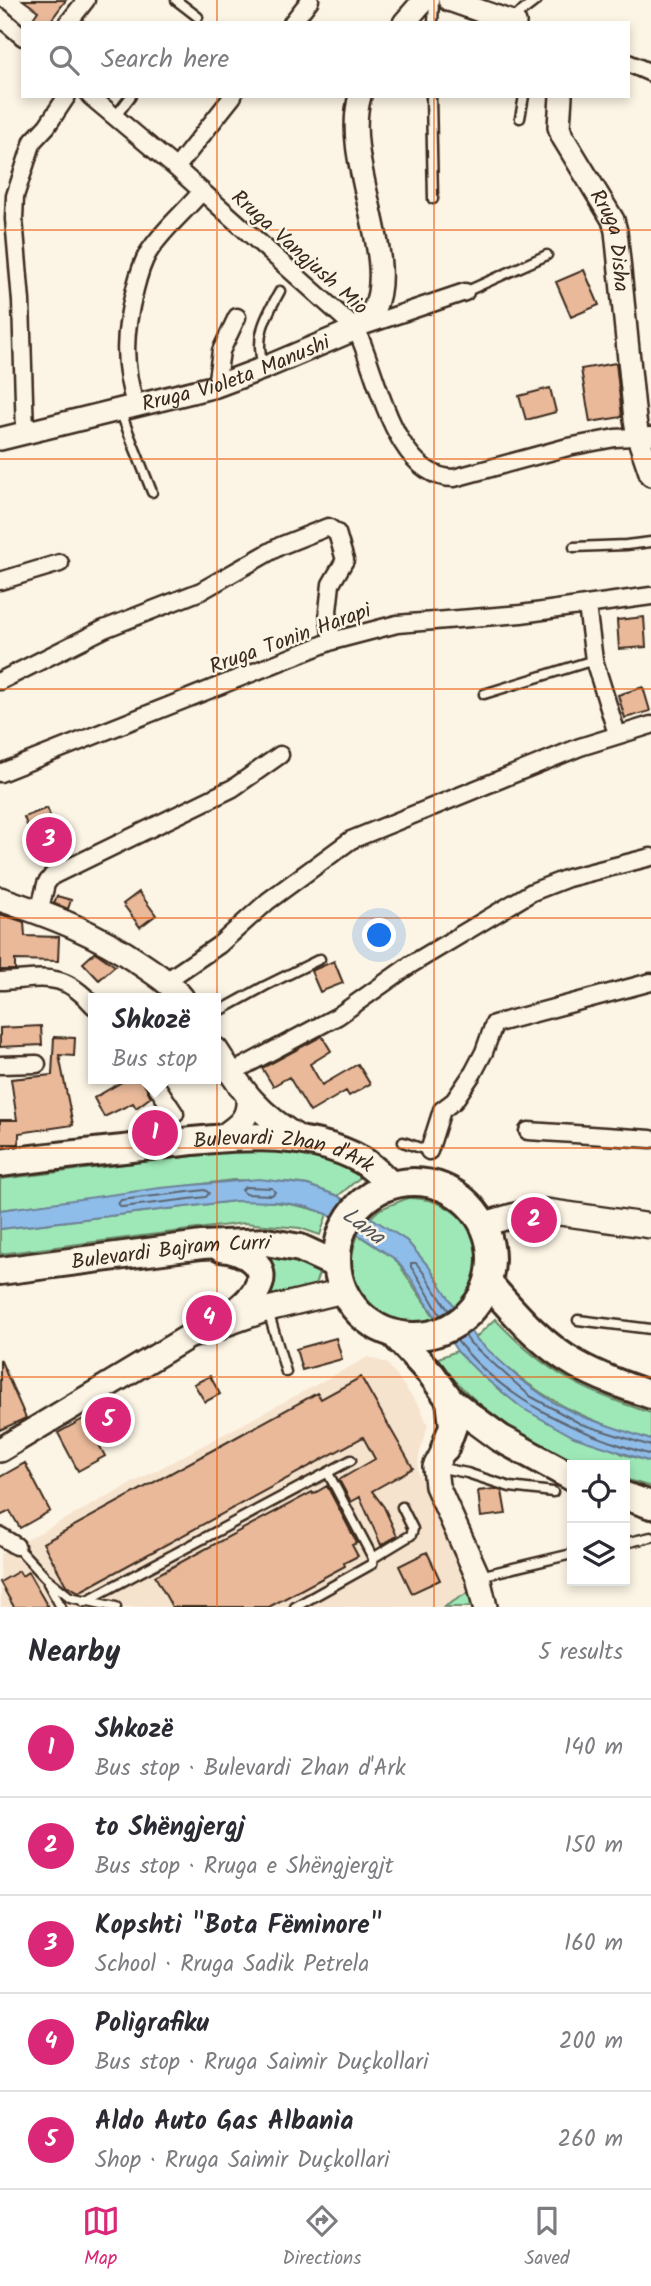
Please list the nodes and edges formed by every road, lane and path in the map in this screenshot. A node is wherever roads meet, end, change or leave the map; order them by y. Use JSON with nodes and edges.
{"nodes":[{"id":1,"x":86,"y":0,"type":"edge"},
{"id":2,"x":176,"y":0,"type":"edge"},
{"id":3,"x":310,"y":0,"type":"edge"},
{"id":4,"x":424,"y":0,"type":"edge"},
{"id":5,"x":434,"y":0,"type":"edge"},
{"id":6,"x":449,"y":0,"type":"edge"},
{"id":7,"x":537,"y":0,"type":"edge"},
{"id":8,"x":0,"y":17,"type":"edge"},
{"id":9,"x":198,"y":17,"type":"dead end"},
{"id":10,"x":70,"y":21,"type":"edge"},
{"id":11,"x":294,"y":21,"type":"edge"},
{"id":12,"x":406,"y":21,"type":"edge"},
{"id":13,"x":433,"y":21,"type":"edge"},
{"id":14,"x":509,"y":21,"type":"edge"},
{"id":15,"x":513,"y":21,"type":"edge"},
{"id":16,"x":21,"y":35,"type":"edge"},
{"id":17,"x":630,"y":65,"type":"edge"},
{"id":18,"x":651,"y":73,"type":"edge"},
{"id":19,"x":66,"y":98,"type":"edge"},
{"id":20,"x":92,"y":98,"type":"edge"},
{"id":21,"x":129,"y":98,"type":"edge"},
{"id":22,"x":231,"y":98,"type":"edge"},
{"id":23,"x":359,"y":98,"type":"edge"},
{"id":24,"x":431,"y":98,"type":"edge"},
{"id":25,"x":524,"y":98,"type":"edge"},
{"id":26,"x":561,"y":98,"type":"edge"},
{"id":27,"x":115,"y":117,"type":"junction"},
{"id":28,"x":520,"y":118,"type":"dead end"},
{"id":29,"x":176,"y":168,"type":"junction"},
{"id":30,"x":202,"y":191,"type":"junction"},
{"id":31,"x":433,"y":199,"type":"dead end"},
{"id":32,"x":547,"y":255,"type":"dead end"},
{"id":33,"x":280,"y":291,"type":"dead end"},
{"id":34,"x":466,"y":292,"type":"joint"},
{"id":35,"x":237,"y":317,"type":"dead end"},
{"id":36,"x":356,"y":329,"type":"junction"},
{"id":37,"x":264,"y":368,"type":"junction"},
{"id":38,"x":216,"y":386,"type":"junction"},
{"id":39,"x":128,"y":409,"type":"junction"},
{"id":40,"x":25,"y":433,"type":"junction"},
{"id":41,"x":644,"y":436,"type":"edge"},
{"id":42,"x":0,"y":439,"type":"edge"},
{"id":43,"x":651,"y":475,"type":"edge"},
{"id":44,"x":152,"y":492,"type":"dead end"},
{"id":45,"x":651,"y":542,"type":"edge"},
{"id":46,"x":574,"y":547,"type":"dead end"},
{"id":47,"x":60,"y":563,"type":"dead end"},
{"id":48,"x":0,"y":582,"type":"edge"},
{"id":49,"x":651,"y":596,"type":"edge"},
{"id":50,"x":587,"y":606,"type":"junction"},
{"id":51,"x":332,"y":641,"type":"junction"},
{"id":52,"x":594,"y":660,"type":"junction"},
{"id":53,"x":0,"y":681,"type":"edge"},
{"id":54,"x":484,"y":694,"type":"dead end"},
{"id":55,"x":651,"y":725,"type":"edge"},
{"id":56,"x":617,"y":734,"type":"junction"},
{"id":57,"x":280,"y":755,"type":"dead end"},
{"id":58,"x":0,"y":773,"type":"edge"},
{"id":59,"x":651,"y":857,"type":"edge"},
{"id":60,"x":0,"y":899,"type":"edge"},
{"id":61,"x":39,"y":912,"type":"junction"},
{"id":62,"x":320,"y":959,"type":"dead end"},
{"id":63,"x":0,"y":981,"type":"edge"},
{"id":64,"x":166,"y":981,"type":"junction"},
{"id":65,"x":651,"y":982,"type":"edge"},
{"id":66,"x":177,"y":993,"type":"edge"},
{"id":67,"x":88,"y":999,"type":"edge"},
{"id":68,"x":221,"y":1010,"type":"edge"},
{"id":69,"x":221,"y":1058,"type":"edge"},
{"id":70,"x":37,"y":1064,"type":"dead end"},
{"id":71,"x":0,"y":1065,"type":"edge"},
{"id":72,"x":231,"y":1073,"type":"junction"},
{"id":73,"x":155,"y":1084,"type":"edge"},
{"id":74,"x":248,"y":1098,"type":"junction"},
{"id":75,"x":175,"y":1114,"type":"dead end"},
{"id":76,"x":528,"y":1131,"type":"dead end"},
{"id":77,"x":651,"y":1139,"type":"edge"},
{"id":78,"x":218,"y":1140,"type":"junction"},
{"id":79,"x":302,"y":1140,"type":"junction"},
{"id":80,"x":403,"y":1142,"type":"dead end"},
{"id":81,"x":429,"y":1151,"type":"joint"},
{"id":82,"x":0,"y":1163,"type":"edge"},
{"id":83,"x":379,"y":1191,"type":"junction"},
{"id":84,"x":484,"y":1224,"type":"junction"},
{"id":85,"x":651,"y":1226,"type":"edge"},
{"id":86,"x":202,"y":1245,"type":"junction"},
{"id":87,"x":338,"y":1254,"type":"junction"},
{"id":88,"x":0,"y":1270,"type":"edge"},
{"id":89,"x":488,"y":1283,"type":"junction"},
{"id":90,"x":343,"y":1291,"type":"junction"},
{"id":91,"x":268,"y":1309,"type":"junction"},
{"id":92,"x":578,"y":1320,"type":"dead end"},
{"id":93,"x":218,"y":1326,"type":"junction"},
{"id":94,"x":651,"y":1329,"type":"edge"},
{"id":95,"x":394,"y":1334,"type":"junction"},
{"id":96,"x":286,"y":1372,"type":"dead end"},
{"id":97,"x":651,"y":1395,"type":"edge"},
{"id":98,"x":450,"y":1400,"type":"junction"},
{"id":99,"x":492,"y":1433,"type":"junction"},
{"id":100,"x":0,"y":1451,"type":"edge"},
{"id":101,"x":440,"y":1458,"type":"junction"},
{"id":102,"x":351,"y":1461,"type":"dead end"},
{"id":103,"x":328,"y":1472,"type":"junction"},
{"id":104,"x":563,"y":1484,"type":"edge"},
{"id":105,"x":630,"y":1498,"type":"edge"},
{"id":106,"x":651,"y":1505,"type":"edge"},
{"id":107,"x":402,"y":1507,"type":"dead end"},
{"id":108,"x":0,"y":1536,"type":"edge"},
{"id":109,"x":651,"y":1537,"type":"edge"},
{"id":110,"x":630,"y":1542,"type":"edge"},
{"id":111,"x":16,"y":1546,"type":"joint"},
{"id":112,"x":567,"y":1555,"type":"edge"},
{"id":113,"x":373,"y":1558,"type":"junction"},
{"id":114,"x":45,"y":1577,"type":"junction"},
{"id":115,"x":478,"y":1577,"type":"junction"},
{"id":116,"x":84,"y":1602,"type":"junction"},
{"id":117,"x":61,"y":1607,"type":"edge"},
{"id":118,"x":116,"y":1607,"type":"edge"},
{"id":119,"x":295,"y":1607,"type":"edge"},
{"id":120,"x":485,"y":1607,"type":"edge"}],
"edges":[{"from":1,"to":10,"type":"street"},
{"from":2,"to":9,"type":"lane"},
{"from":3,"to":11,"type":"street"},
{"from":4,"to":12,"type":"street"},
{"from":5,"to":13,"type":"lane"},
{"from":6,"to":14,"type":"street"},
{"from":7,"to":15,"type":"lane"},
{"from":8,"to":16,"type":"street"},
{"from":17,"to":18,"type":"street"},
{"from":19,"to":40,"type":"street"},
{"from":20,"to":27,"type":"street","name":"Rruga Vangjush Mio"},
{"from":21,"to":27,"type":"lane"},
{"from":22,"to":29,"type":"street"},
{"from":23,"to":36,"type":"street"},
{"from":24,"to":31,"type":"lane"},
{"from":25,"to":28,"type":"lane"},
{"from":26,"to":41,"type":"street","name":"Rruga Disha"},
{"from":27,"to":29,"type":"street","name":"Rruga Vangjush Mio"},
{"from":29,"to":30,"type":"street","name":"Rruga Vangjush Mio"},
{"from":30,"to":36,"type":"street","name":"Rruga Vangjush Mio"},
{"from":30,"to":39,"type":"street"},
{"from":32,"to":34,"type":"lane"},
{"from":33,"to":37,"type":"lane"},
{"from":34,"to":36,"type":"street","name":"Rruga Violeta Manushi"},
{"from":35,"to":38,"type":"street"},
{"from":36,"to":37,"type":"street","name":"Rruga Violeta Manushi"},
{"from":36,"to":41,"type":"street","name":"Rruga Vangjush Mio"},
{"from":37,"to":38,"type":"street","name":"Rruga Violeta Manushi"},
{"from":38,"to":39,"type":"street","name":"Rruga Violeta Manushi"},
{"from":39,"to":40,"type":"street","name":"Rruga Violeta Manushi"},
{"from":39,"to":44,"type":"lane"},
{"from":40,"to":42,"type":"street","name":"Rruga Violeta Manushi"},
{"from":41,"to":43,"type":"street","name":"Rruga Disha"},
{"from":45,"to":46,"type":"lane"},
{"from":47,"to":48,"type":"street"},
{"from":49,"to":50,"type":"street","name":"Rruga Tonin Harapi"},
{"from":50,"to":51,"type":"street","name":"Rruga Tonin Harapi"},
{"from":50,"to":52,"type":"street"},
{"from":51,"to":53,"type":"street"},
{"from":51,"to":58,"type":"street","name":"Rruga Tonin Harapi"},
{"from":52,"to":54,"type":"lane"},
{"from":52,"to":56,"type":"street"},
{"from":55,"to":56,"type":"street"},
{"from":56,"to":64,"type":"street"},
{"from":57,"to":61,"type":"street"},
{"from":59,"to":72,"type":"street"},
{"from":60,"to":61,"type":"main road"},
{"from":61,"to":64,"type":"main road"},
{"from":62,"to":68,"type":"lane"},
{"from":63,"to":67,"type":"street"},
{"from":64,"to":66,"type":"main road"},
{"from":65,"to":81,"type":"street"},
{"from":69,"to":72,"type":"main road"},
{"from":70,"to":71,"type":"street"},
{"from":72,"to":74,"type":"main road"},
{"from":73,"to":75,"type":"street"},
{"from":74,"to":78,"type":"main road"},
{"from":74,"to":79,"type":"main road"},
{"from":76,"to":77,"type":"street"},
{"from":78,"to":79,"type":"main road","name":"Bulevardi Zhan d'Ark"},
{"from":78,"to":82,"type":"main road","name":"Bulevardi Zhan d'Ark"},
{"from":79,"to":83,"type":"main road","name":"Bulevardi Zhan d'Ark"},
{"from":80,"to":81,"type":"lane"},
{"from":83,"to":84,"type":"main road"},
{"from":83,"to":87,"type":"main road"},
{"from":84,"to":85,"type":"main road"},
{"from":84,"to":89,"type":"main road"},
{"from":86,"to":87,"type":"main road","name":"Bulevardi Bajram Curri"},
{"from":86,"to":88,"type":"main road","name":"Bulevardi Bajram Curri"},
{"from":86,"to":93,"type":"main road"},
{"from":87,"to":90,"type":"main road"},
{"from":89,"to":95,"type":"main road"},
{"from":89,"to":97,"type":"main road"},
{"from":90,"to":91,"type":"main road"},
{"from":90,"to":95,"type":"main road"},
{"from":91,"to":93,"type":"main road"},
{"from":91,"to":96,"type":"lane"},
{"from":92,"to":94,"type":"lane"},
{"from":93,"to":100,"type":"main road"},
{"from":95,"to":98,"type":"main road"},
{"from":98,"to":99,"type":"main road"},
{"from":98,"to":101,"type":"main road"},
{"from":99,"to":101,"type":"main road"},
{"from":99,"to":104,"type":"main road"},
{"from":101,"to":104,"type":"lane"},
{"from":101,"to":115,"type":"main road"},
{"from":102,"to":103,"type":"lane"},
{"from":103,"to":113,"type":"lane"},
{"from":103,"to":116,"type":"lane"},
{"from":105,"to":106,"type":"main road"},
{"from":107,"to":113,"type":"lane"},
{"from":108,"to":111,"type":"street"},
{"from":109,"to":110,"type":"lane"},
{"from":111,"to":114,"type":"lane"},
{"from":112,"to":115,"type":"lane"},
{"from":113,"to":119,"type":"lane"},
{"from":114,"to":116,"type":"lane"},
{"from":114,"to":117,"type":"lane"},
{"from":115,"to":120,"type":"main road"},
{"from":116,"to":118,"type":"lane"}]}
